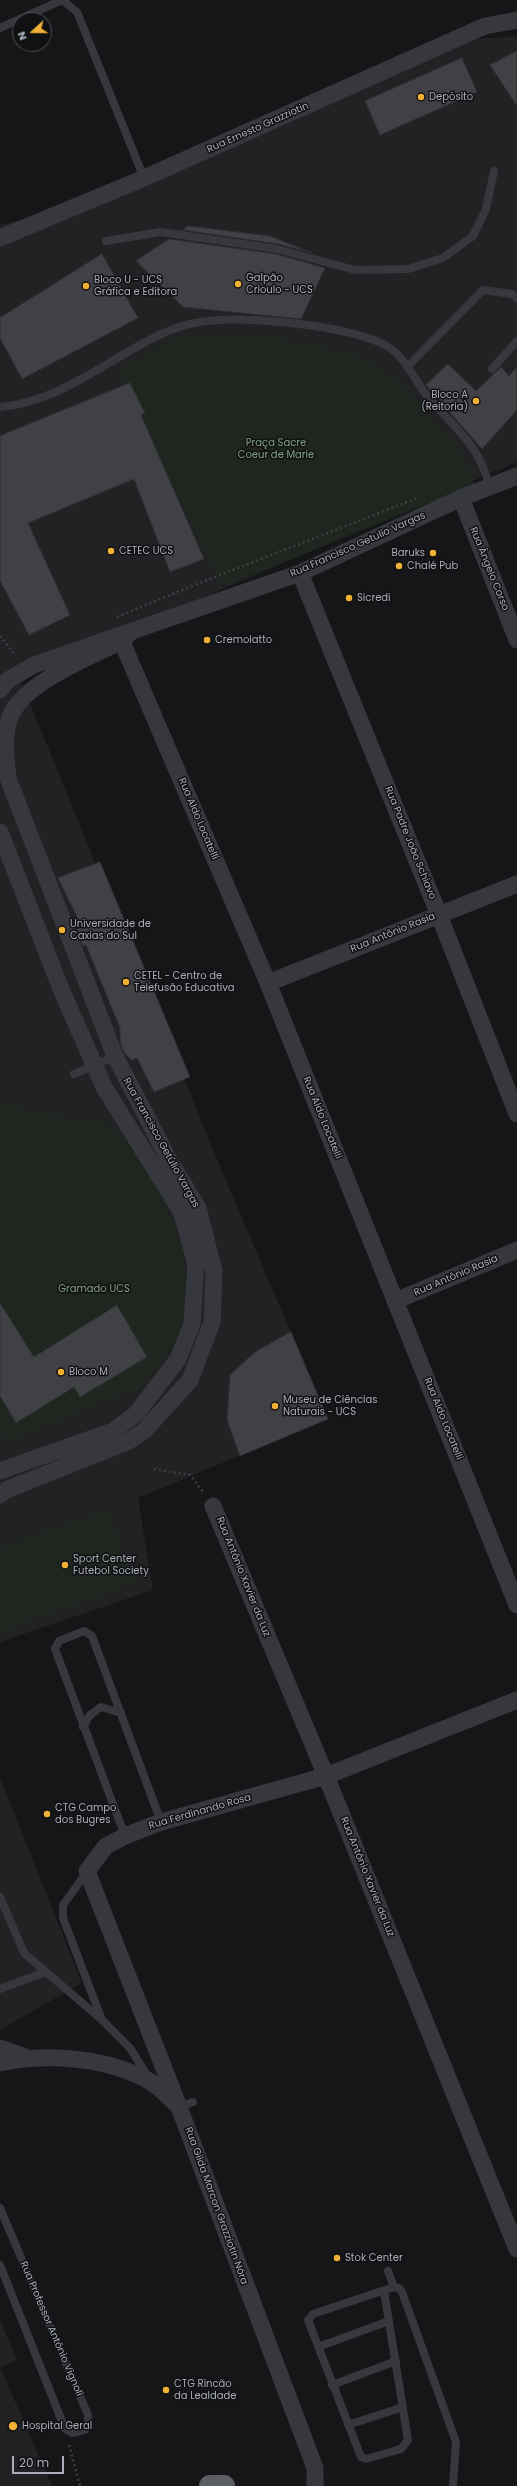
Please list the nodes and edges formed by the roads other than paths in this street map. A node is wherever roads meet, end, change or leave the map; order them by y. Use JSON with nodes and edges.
{"nodes":[{"id":1,"x":517,"y":20,"type":"edge"},
{"id":2,"x":0,"y":28,"type":"edge"},
{"id":3,"x":494,"y":171,"type":"dead end"},
{"id":4,"x":144,"y":178,"type":"junction"},
{"id":5,"x":0,"y":238,"type":"edge"},
{"id":6,"x":106,"y":241,"type":"dead end"},
{"id":7,"x":517,"y":299,"type":"edge"},
{"id":8,"x":517,"y":341,"type":"edge"},
{"id":9,"x":407,"y":367,"type":"junction"},
{"id":10,"x":492,"y":368,"type":"dead end"},
{"id":11,"x":0,"y":407,"type":"edge"},
{"id":12,"x":517,"y":476,"type":"edge"},
{"id":13,"x":490,"y":486,"type":"junction"},
{"id":14,"x":461,"y":498,"type":"junction"},
{"id":15,"x":300,"y":573,"type":"junction"},
{"id":16,"x":124,"y":636,"type":"junction"},
{"id":17,"x":517,"y":640,"type":"edge"},
{"id":18,"x":0,"y":690,"type":"edge"},
{"id":19,"x":9,"y":720,"type":"joint"},
{"id":20,"x":0,"y":832,"type":"edge"},
{"id":21,"x":517,"y":884,"type":"edge"},
{"id":22,"x":439,"y":915,"type":"junction"},
{"id":23,"x":268,"y":983,"type":"junction"},
{"id":24,"x":115,"y":1056,"type":"junction"},
{"id":25,"x":96,"y":1066,"type":"junction"},
{"id":26,"x":74,"y":1074,"type":"dead end"},
{"id":27,"x":517,"y":1114,"type":"edge"},
{"id":28,"x":517,"y":1250,"type":"edge"},
{"id":29,"x":395,"y":1301,"type":"junction"},
{"id":30,"x":0,"y":1471,"type":"edge"},
{"id":31,"x":0,"y":1495,"type":"edge"},
{"id":32,"x":213,"y":1506,"type":"road end"},
{"id":33,"x":517,"y":1604,"type":"edge"},
{"id":34,"x":517,"y":1700,"type":"edge"},
{"id":35,"x":121,"y":1713,"type":"junction"},
{"id":36,"x":83,"y":1727,"type":"junction"},
{"id":37,"x":326,"y":1776,"type":"junction"},
{"id":38,"x":161,"y":1822,"type":"junction"},
{"id":39,"x":125,"y":1836,"type":"junction"},
{"id":40,"x":87,"y":1870,"type":"junction"},
{"id":41,"x":0,"y":1897,"type":"edge"},
{"id":42,"x":45,"y":1972,"type":"junction"},
{"id":43,"x":0,"y":1989,"type":"edge"},
{"id":44,"x":102,"y":2020,"type":"junction"},
{"id":45,"x":0,"y":2048,"type":"edge"},
{"id":46,"x":27,"y":2058,"type":"junction"},
{"id":47,"x":0,"y":2063,"type":"edge"},
{"id":48,"x":151,"y":2082,"type":"junction"},
{"id":49,"x":186,"y":2104,"type":"junction"},
{"id":50,"x":0,"y":2208,"type":"edge"},
{"id":51,"x":517,"y":2249,"type":"edge"},
{"id":52,"x":0,"y":2264,"type":"edge"},
{"id":53,"x":388,"y":2271,"type":"dead end"},
{"id":54,"x":394,"y":2288,"type":"junction"},
{"id":55,"x":384,"y":2291,"type":"junction"},
{"id":56,"x":389,"y":2321,"type":"junction"},
{"id":57,"x":318,"y":2348,"type":"junction"},
{"id":58,"x":396,"y":2361,"type":"junction"},
{"id":59,"x":332,"y":2385,"type":"junction"},
{"id":60,"x":403,"y":2407,"type":"junction"},
{"id":61,"x":348,"y":2425,"type":"junction"},
{"id":62,"x":210,"y":2486,"type":"edge"},
{"id":63,"x":224,"y":2486,"type":"edge"},
{"id":64,"x":315,"y":2486,"type":"edge"},
{"id":65,"x":453,"y":2486,"type":"edge"}],
"edges":[{"from":1,"to":4,"type":"street","name":"Rua Ernesto Grazziotin"},
{"from":2,"to":4,"type":"lane"},
{"from":3,"to":6,"type":"lane"},
{"from":4,"to":5,"type":"street","name":"Rua Ernesto Grazziotin"},
{"from":7,"to":9,"type":"lane"},
{"from":8,"to":10,"type":"lane"},
{"from":9,"to":11,"type":"lane"},
{"from":9,"to":13,"type":"lane"},
{"from":12,"to":13,"type":"street","name":"Rua Francisco Getulio Vargas"},
{"from":13,"to":14,"type":"street","name":"Rua Francisco Getulio Vargas"},
{"from":14,"to":15,"type":"street","name":"Rua Francisco Getulio Vargas"},
{"from":14,"to":17,"type":"street","name":"Rua Ângelo Corso"},
{"from":15,"to":16,"type":"street","name":"Rua Francisco Getulio Vargas"},
{"from":15,"to":22,"type":"street","name":"Rua Padre João Schiavo"},
{"from":16,"to":18,"type":"street","name":"Rua Francisco Getulio Vargas"},
{"from":16,"to":19,"type":"street","name":"Rua Francisco Getulio Vargas"},
{"from":16,"to":23,"type":"street","name":"Rua Aldo Locatelli"},
{"from":19,"to":24,"type":"street","name":"Rua Francisco Getúlio Vargas"},
{"from":20,"to":25,"type":"street","name":"Rua Francisco Getúlio Vargas"},
{"from":21,"to":22,"type":"street","name":"Rua Antônio Rasia"},
{"from":22,"to":23,"type":"street","name":"Rua Antônio Rasia"},
{"from":22,"to":27,"type":"street","name":"Rua Padre João Schiavo"},
{"from":23,"to":29,"type":"street","name":"Rua Aldo Locatelli"},
{"from":24,"to":25,"type":"lane"},
{"from":24,"to":31,"type":"street","name":"Rua Francisco Getúlio Vargas"},
{"from":25,"to":26,"type":"lane"},
{"from":25,"to":30,"type":"street","name":"Rua Francisco Getúlio Vargas"},
{"from":28,"to":29,"type":"street","name":"Rua Antônio Rasia"},
{"from":29,"to":33,"type":"street","name":"Rua Aldo Locatelli"},
{"from":32,"to":37,"type":"street","name":"Rua Antônio Xavier da Luz"},
{"from":34,"to":37,"type":"street","name":"Rua Ferdinando Rosa"},
{"from":35,"to":36,"type":"lane"},
{"from":35,"to":36,"type":"lane"},
{"from":35,"to":38,"type":"lane"},
{"from":36,"to":39,"type":"lane"},
{"from":37,"to":38,"type":"street","name":"Rua Ferdinando Rosa"},
{"from":37,"to":51,"type":"street","name":"Rua Antônio Xavier da Luz"},
{"from":38,"to":39,"type":"street","name":"Rua Ferdinando Rosa"},
{"from":39,"to":40,"type":"street","name":"Rua Ferdinando Rosa"},
{"from":40,"to":44,"type":"lane"},
{"from":40,"to":49,"type":"street"},
{"from":41,"to":42,"type":"lane"},
{"from":42,"to":43,"type":"lane"},
{"from":42,"to":44,"type":"lane"},
{"from":44,"to":48,"type":"lane"},
{"from":45,"to":46,"type":"street"},
{"from":46,"to":47,"type":"street","name":"Rua Gilda Marcon Grazziotin Nóra"},
{"from":46,"to":48,"type":"street","name":"Rua Gilda Marcon Grazziotin Nóra"},
{"from":48,"to":49,"type":"street","name":"Rua Gilda Marcon Grazziotin Nóra"},
{"from":49,"to":64,"type":"street","name":"Rua Gilda Marcon Grazziotin Nóra"},
{"from":50,"to":52,"type":"lane","name":"Rua Professor Antônio Vignoli"},
{"from":53,"to":54,"type":"lane"},
{"from":54,"to":55,"type":"lane"},
{"from":54,"to":65,"type":"lane"},
{"from":55,"to":56,"type":"lane"},
{"from":55,"to":57,"type":"lane"},
{"from":56,"to":57,"type":"lane"},
{"from":56,"to":58,"type":"lane"},
{"from":57,"to":59,"type":"lane"},
{"from":58,"to":59,"type":"lane"},
{"from":58,"to":60,"type":"lane"},
{"from":59,"to":61,"type":"lane"},
{"from":60,"to":61,"type":"lane"},
{"from":60,"to":61,"type":"lane"},
{"from":62,"to":63,"type":"highway"}]}
